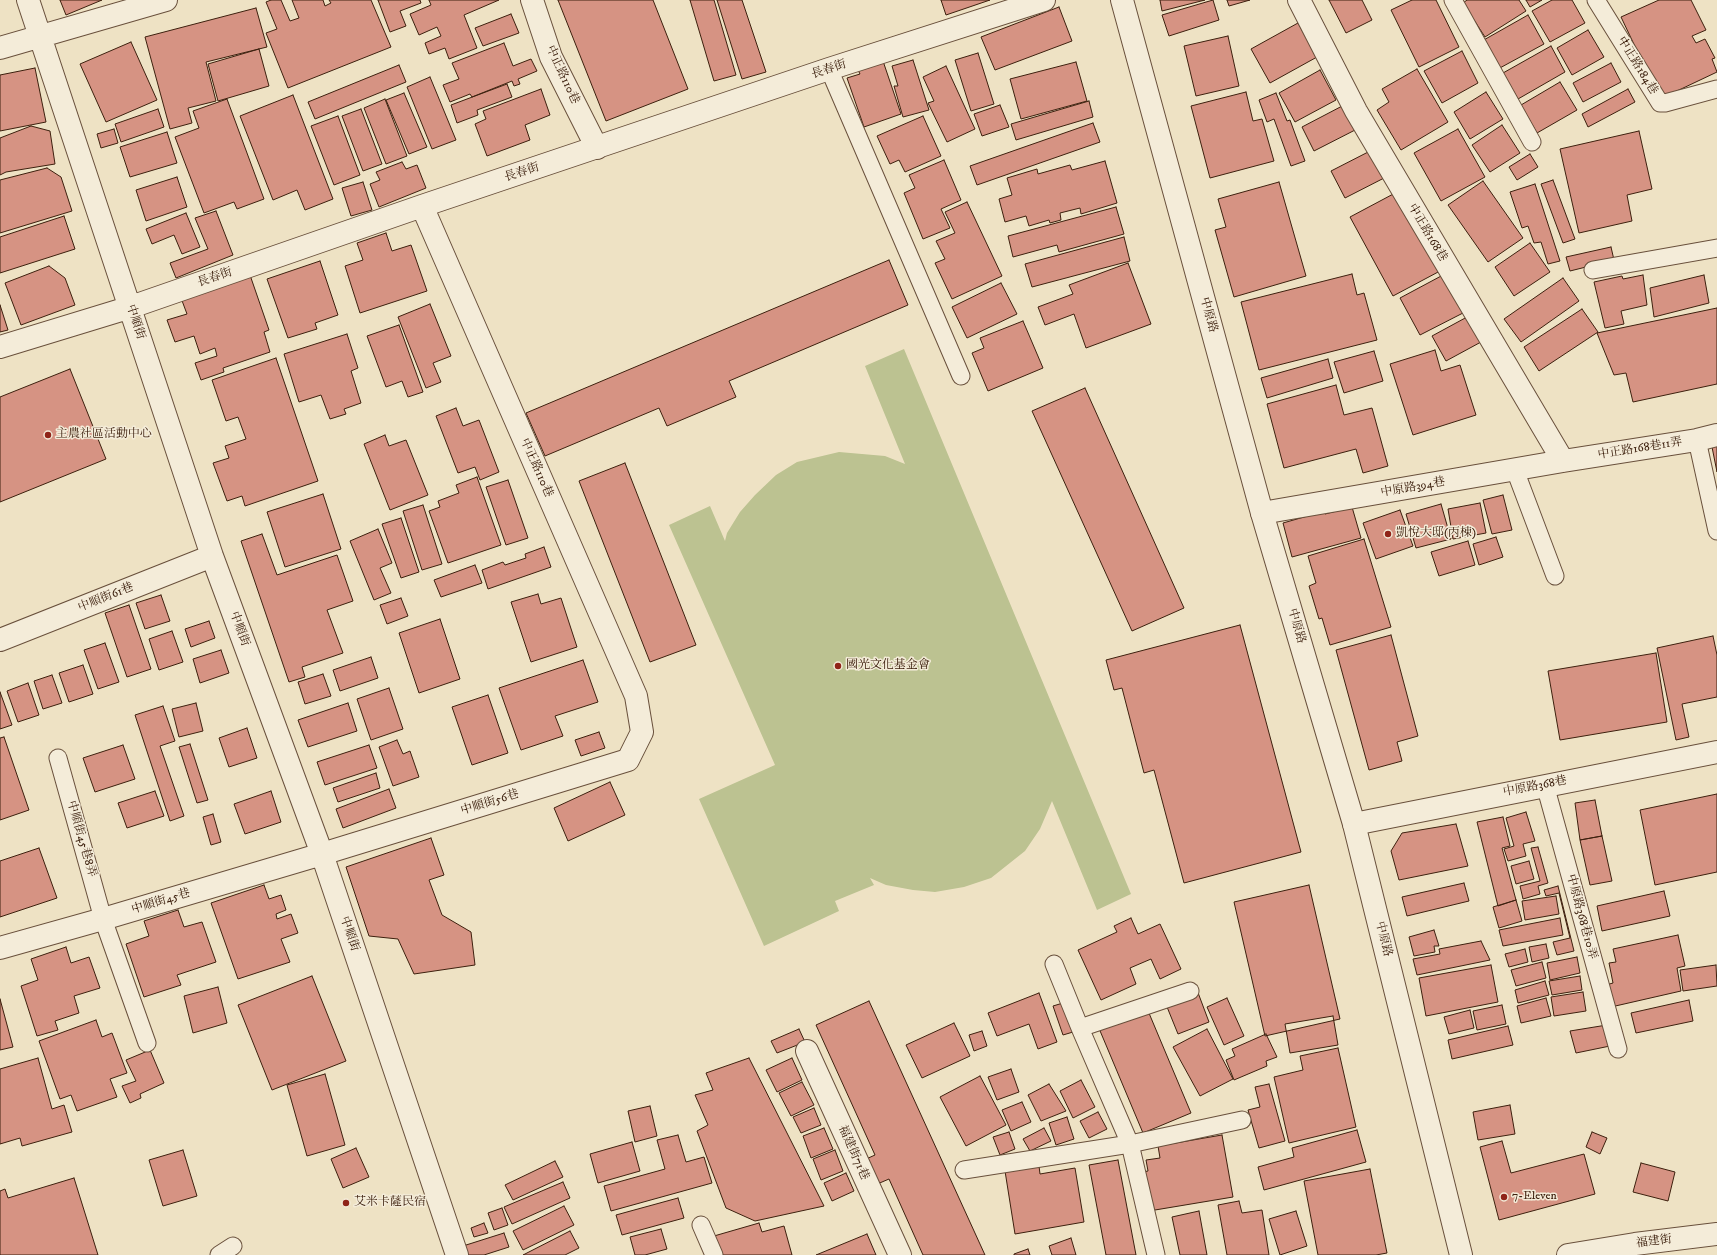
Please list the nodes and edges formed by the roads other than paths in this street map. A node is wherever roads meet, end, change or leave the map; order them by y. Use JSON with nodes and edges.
{"nodes":[{"id":1,"x":28,"y":0,"type":"edge"},
{"id":2,"x":166,"y":0,"type":"edge"},
{"id":3,"x":532,"y":0,"type":"edge"},
{"id":4,"x":1044,"y":0,"type":"edge"},
{"id":5,"x":1122,"y":0,"type":"edge"},
{"id":6,"x":1299,"y":0,"type":"edge"},
{"id":7,"x":1453,"y":0,"type":"edge"},
{"id":8,"x":1596,"y":0,"type":"edge"},
{"id":9,"x":40,"y":36,"type":"junction"},
{"id":10,"x":0,"y":48,"type":"edge"},
{"id":11,"x":829,"y":69,"type":"junction"},
{"id":12,"x":1717,"y":89,"type":"edge"},
{"id":13,"x":1532,"y":142,"type":"dead end"},
{"id":14,"x":597,"y":148,"type":"junction"},
{"id":15,"x":422,"y":206,"type":"junction"},
{"id":16,"x":1717,"y":248,"type":"edge"},
{"id":17,"x":1593,"y":270,"type":"dead end"},
{"id":18,"x":131,"y":307,"type":"junction"},
{"id":19,"x":0,"y":347,"type":"edge"},
{"id":20,"x":961,"y":376,"type":"dead end"},
{"id":21,"x":1707,"y":437,"type":"edge"},
{"id":22,"x":1563,"y":461,"type":"junction"},
{"id":23,"x":1515,"y":470,"type":"junction"},
{"id":24,"x":1262,"y":513,"type":"junction"},
{"id":25,"x":1717,"y":531,"type":"edge"},
{"id":26,"x":212,"y":556,"type":"junction"},
{"id":27,"x":1555,"y":576,"type":"dead end"},
{"id":28,"x":0,"y":640,"type":"edge"},
{"id":29,"x":642,"y":732,"type":"joint"},
{"id":30,"x":1717,"y":752,"type":"edge"},
{"id":31,"x":58,"y":758,"type":"dead end"},
{"id":32,"x":1545,"y":785,"type":"junction"},
{"id":33,"x":1354,"y":824,"type":"junction"},
{"id":34,"x":322,"y":854,"type":"junction"},
{"id":35,"x":103,"y":919,"type":"junction"},
{"id":36,"x":0,"y":948,"type":"edge"},
{"id":37,"x":1054,"y":964,"type":"dead end"},
{"id":38,"x":1190,"y":991,"type":"dead end"},
{"id":39,"x":1080,"y":1028,"type":"junction"},
{"id":40,"x":147,"y":1043,"type":"dead end"},
{"id":41,"x":1618,"y":1049,"type":"dead end"},
{"id":42,"x":807,"y":1051,"type":"dead end"},
{"id":43,"x":1242,"y":1120,"type":"dead end"},
{"id":44,"x":1130,"y":1144,"type":"junction"},
{"id":45,"x":964,"y":1170,"type":"dead end"},
{"id":46,"x":701,"y":1225,"type":"dead end"},
{"id":47,"x":1717,"y":1234,"type":"edge"},
{"id":48,"x":1637,"y":1249,"type":"edge"},
{"id":49,"x":457,"y":1255,"type":"edge"},
{"id":50,"x":714,"y":1255,"type":"edge"},
{"id":51,"x":900,"y":1255,"type":"edge"},
{"id":52,"x":1156,"y":1255,"type":"edge"},
{"id":53,"x":1461,"y":1255,"type":"edge"},
{"id":54,"x":1568,"y":1255,"type":"edge"}],
"edges":[{"from":1,"to":9,"type":"street","name":"中順街"},
{"from":2,"to":9,"type":"street"},
{"from":3,"to":14,"type":"street","name":"中正路110巷"},
{"from":4,"to":11,"type":"street","name":"長春街"},
{"from":5,"to":24,"type":"street","name":"中原路"},
{"from":6,"to":22,"type":"street","name":"中正路168巷"},
{"from":7,"to":13,"type":"lane"},
{"from":8,"to":12,"type":"lane","name":"中正路184巷"},
{"from":9,"to":10,"type":"street"},
{"from":9,"to":18,"type":"street","name":"中順街"},
{"from":11,"to":14,"type":"street","name":"長春街"},
{"from":11,"to":20,"type":"lane"},
{"from":14,"to":15,"type":"street","name":"長春街"},
{"from":15,"to":18,"type":"street","name":"長春街"},
{"from":15,"to":29,"type":"street","name":"中正路110巷"},
{"from":16,"to":17,"type":"lane"},
{"from":18,"to":19,"type":"street","name":"長春街"},
{"from":18,"to":26,"type":"street","name":"中順街"},
{"from":21,"to":22,"type":"street","name":"中正路168巷11弄"},
{"from":21,"to":25,"type":"lane"},
{"from":22,"to":23,"type":"street","name":"中原路394巷"},
{"from":23,"to":24,"type":"street","name":"中原路394巷"},
{"from":23,"to":27,"type":"lane"},
{"from":24,"to":33,"type":"street","name":"中原路"},
{"from":26,"to":28,"type":"street","name":"中順街61巷"},
{"from":26,"to":34,"type":"street","name":"中順街"},
{"from":29,"to":34,"type":"street","name":"中順街56巷"},
{"from":30,"to":32,"type":"street","name":"中原路368巷"},
{"from":31,"to":35,"type":"lane","name":"中順街45巷8弄"},
{"from":32,"to":33,"type":"street","name":"中原路368巷"},
{"from":32,"to":41,"type":"lane","name":"中原路368巷10弄"},
{"from":33,"to":53,"type":"street","name":"中原路"},
{"from":34,"to":35,"type":"street","name":"中順街45巷"},
{"from":34,"to":49,"type":"street","name":"中順街"},
{"from":35,"to":36,"type":"street","name":"中順街45巷"},
{"from":35,"to":40,"type":"lane","name":"中順街45巷8弄"},
{"from":37,"to":39,"type":"lane"},
{"from":38,"to":39,"type":"lane"},
{"from":39,"to":44,"type":"lane"},
{"from":42,"to":51,"type":"street","name":"福建街71巷"},
{"from":43,"to":44,"type":"lane"},
{"from":44,"to":45,"type":"lane"},
{"from":44,"to":52,"type":"lane"},
{"from":46,"to":50,"type":"lane"},
{"from":47,"to":48,"type":"street","name":"福建街"},
{"from":48,"to":54,"type":"street","name":"福建街"}]}
